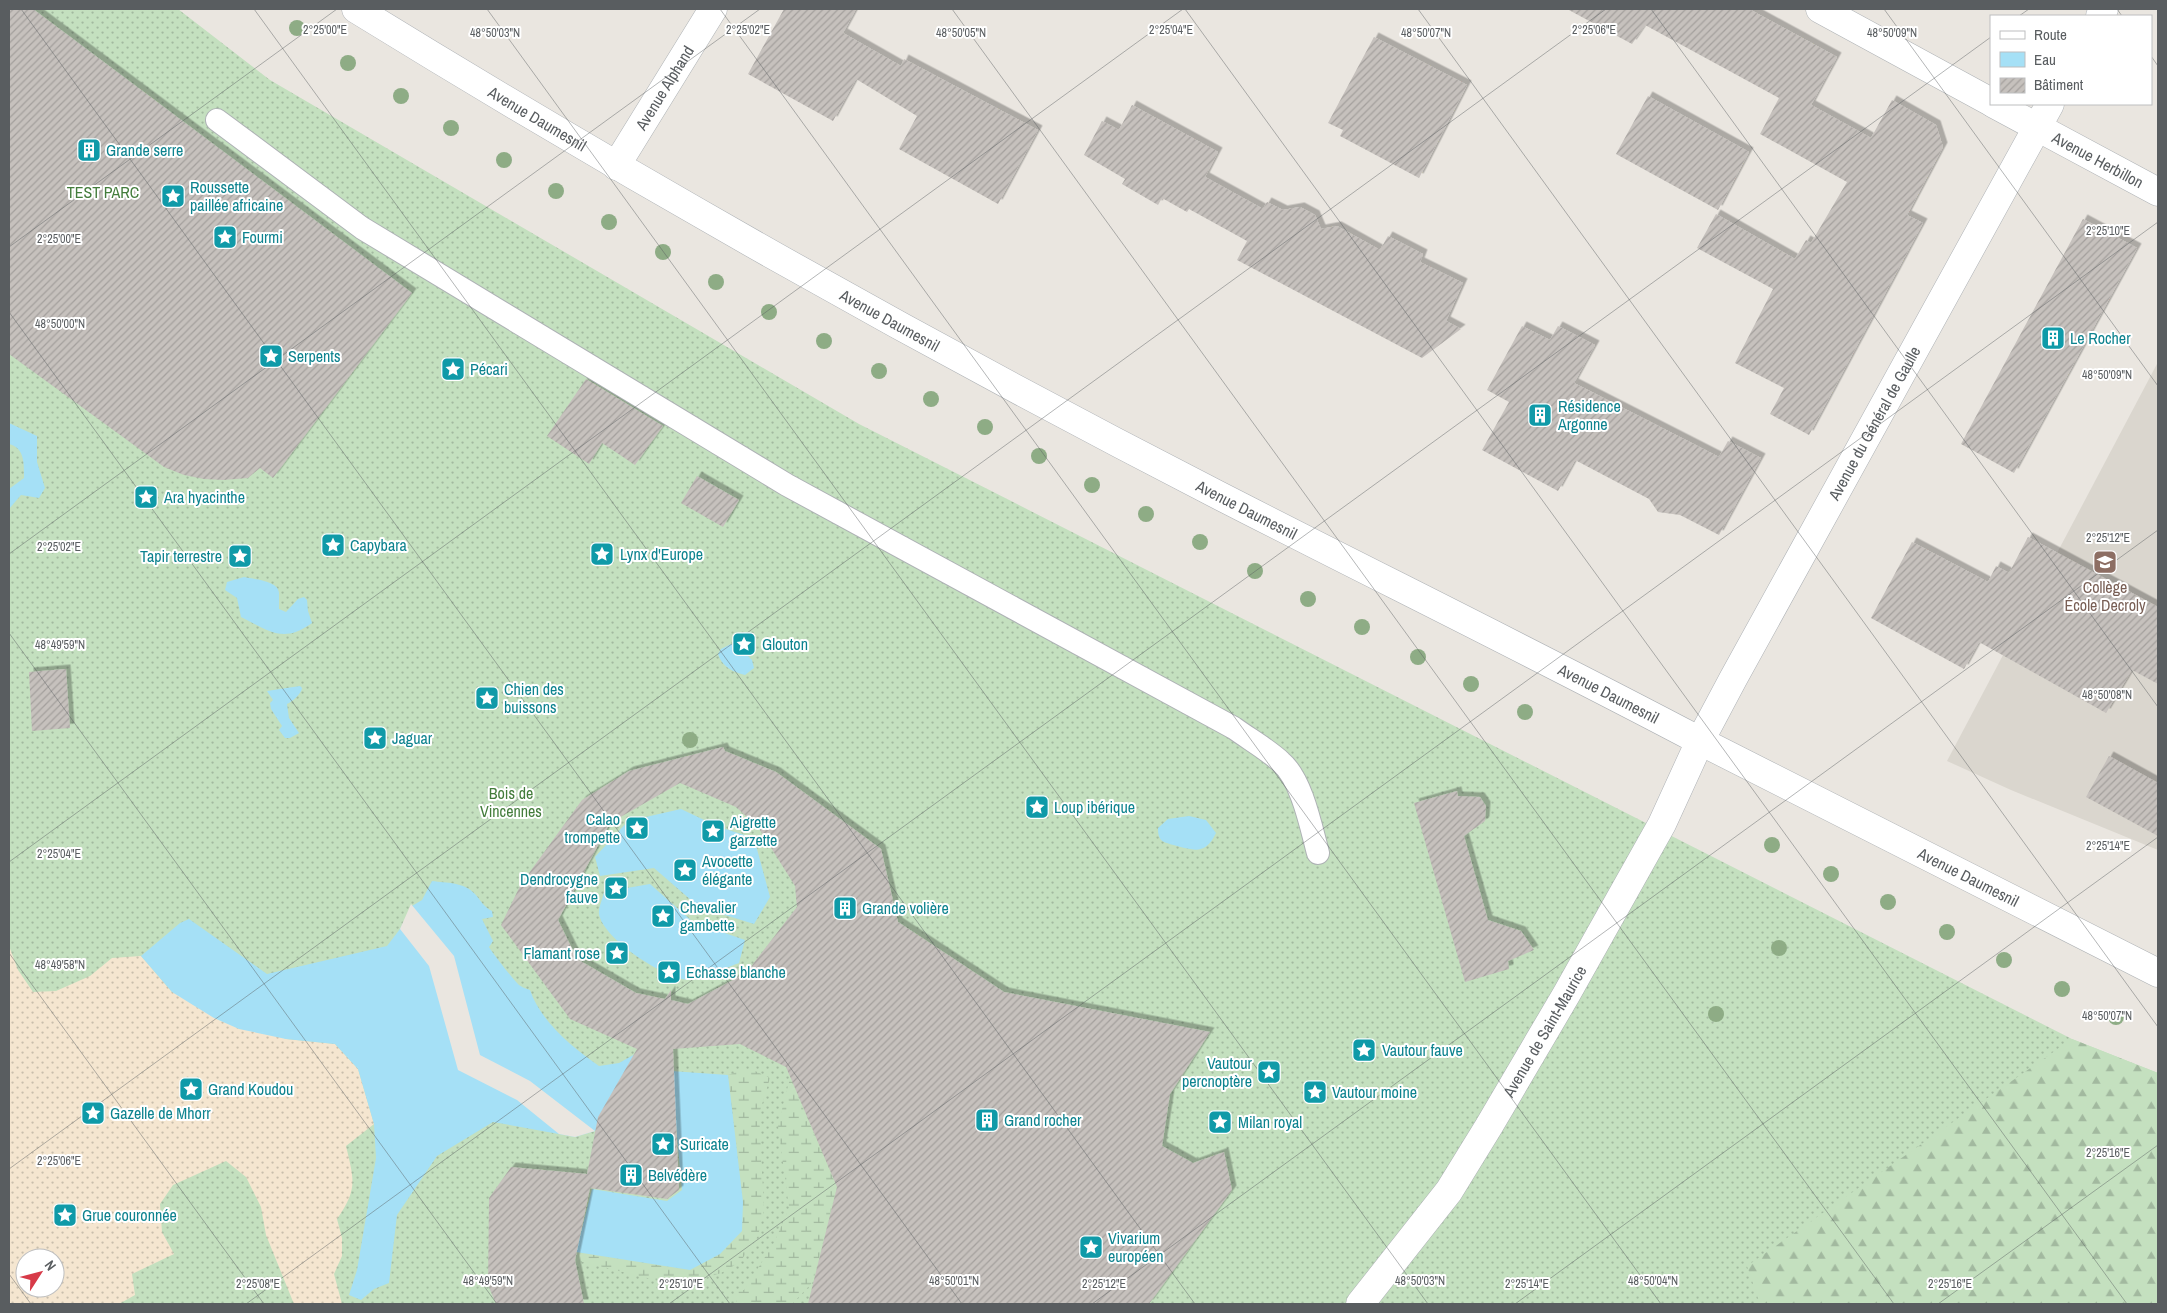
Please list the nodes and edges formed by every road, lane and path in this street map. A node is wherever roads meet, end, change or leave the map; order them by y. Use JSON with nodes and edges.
{"nodes":[{"id":1,"x":356,"y":9,"type":"edge"},
{"id":2,"x":713,"y":9,"type":"edge"},
{"id":3,"x":1820,"y":9,"type":"edge"},
{"id":4,"x":1990,"y":101,"type":"edge"},
{"id":5,"x":1998,"y":105,"type":"edge"},
{"id":6,"x":2043,"y":115,"type":"edge"},
{"id":7,"x":217,"y":120,"type":"dead end"},
{"id":8,"x":616,"y":166,"type":"junction"},
{"id":9,"x":2158,"y":192,"type":"edge"},
{"id":10,"x":1700,"y":741,"type":"junction"},
{"id":11,"x":1318,"y":853,"type":"dead end"},
{"id":12,"x":2158,"y":973,"type":"edge"},
{"id":13,"x":1360,"y":1304,"type":"edge"}],
"edges":[{"from":1,"to":8,"type":"main road","name":"Avenue Daumesnil"},
{"from":2,"to":8,"type":"main road","name":"Avenue Alphand"},
{"from":3,"to":4,"type":"main road"},
{"from":5,"to":6,"type":"main road","name":"Avenue Herbillon"},
{"from":6,"to":9,"type":"main road","name":"Avenue Herbillon"},
{"from":6,"to":10,"type":"main road","name":"Avenue du Général de Gaulle"},
{"from":7,"to":11,"type":"lane"},
{"from":8,"to":10,"type":"main road","name":"Avenue Daumesnil"},
{"from":10,"to":12,"type":"main road","name":"Avenue Daumesnil"},
{"from":10,"to":13,"type":"main road","name":"Avenue de Saint-Maurice"}]}
